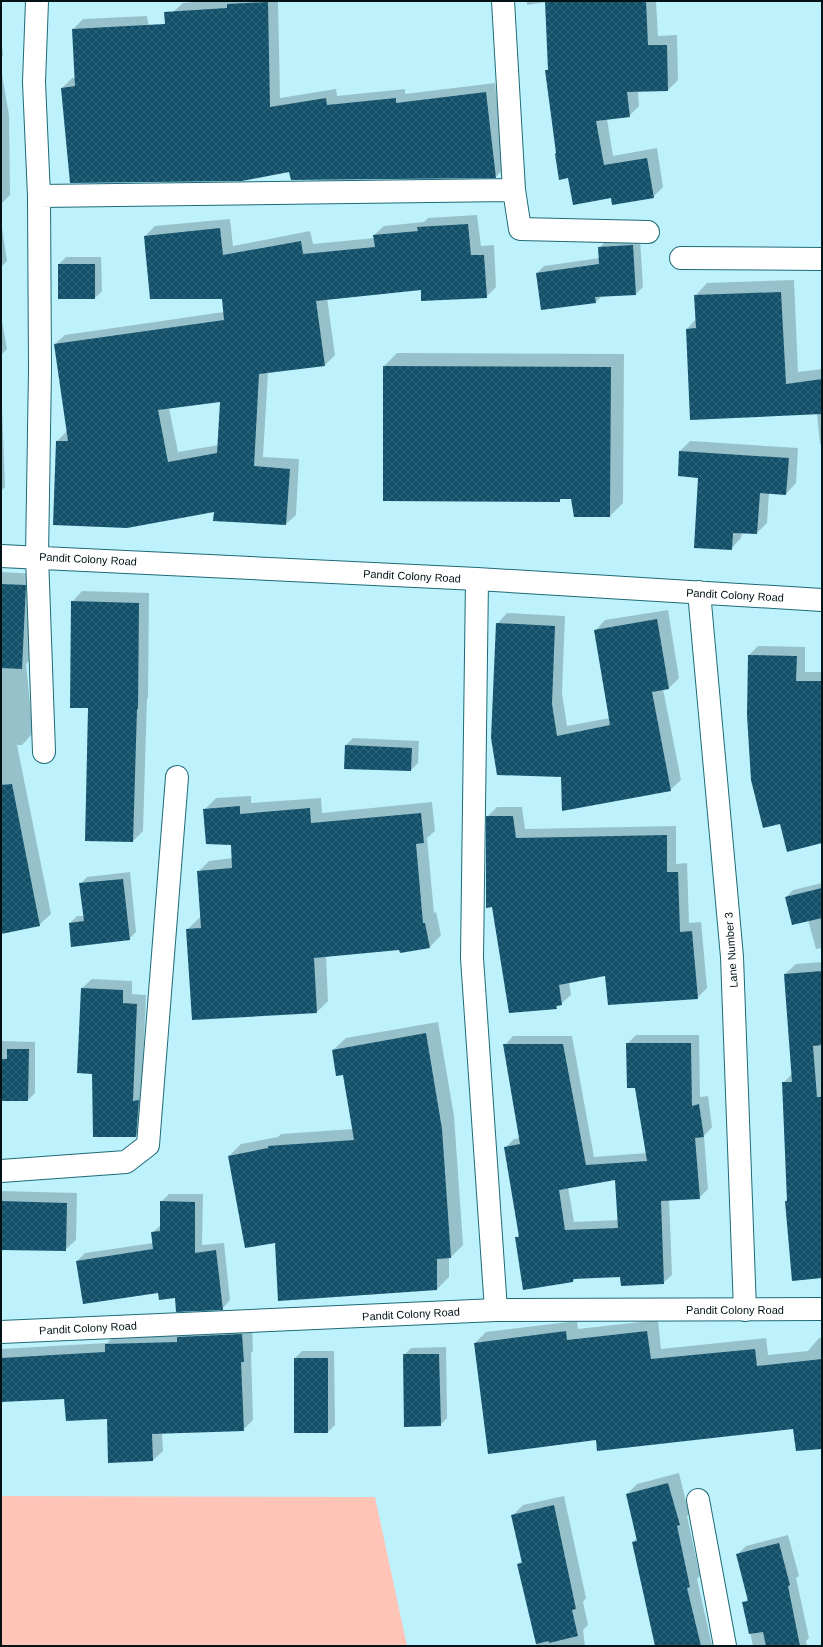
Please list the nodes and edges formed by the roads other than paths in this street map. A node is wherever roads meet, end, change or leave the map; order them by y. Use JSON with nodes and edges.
{"nodes":[{"id":1,"x":37,"y":1,"type":"edge"},
{"id":2,"x":503,"y":1,"type":"edge"},
{"id":3,"x":514,"y":190,"type":"junction"},
{"id":4,"x":39,"y":196,"type":"junction"},
{"id":5,"x":648,"y":232,"type":"dead end"},
{"id":6,"x":681,"y":258,"type":"dead end"},
{"id":7,"x":822,"y":260,"type":"edge"},
{"id":8,"x":1,"y":556,"type":"edge"},
{"id":9,"x":37,"y":556,"type":"junction"},
{"id":10,"x":477,"y":579,"type":"junction"},
{"id":11,"x":699,"y":592,"type":"junction"},
{"id":12,"x":822,"y":600,"type":"edge"},
{"id":13,"x":44,"y":752,"type":"dead end"},
{"id":14,"x":177,"y":777,"type":"dead end"},
{"id":15,"x":1,"y":1171,"type":"edge"},
{"id":16,"x":496,"y":1310,"type":"junction"},
{"id":17,"x":745,"y":1310,"type":"junction"},
{"id":18,"x":822,"y":1310,"type":"edge"},
{"id":19,"x":1,"y":1332,"type":"edge"},
{"id":20,"x":698,"y":1500,"type":"dead end"},
{"id":21,"x":726,"y":1646,"type":"edge"}],
"edges":[{"from":1,"to":4,"type":"street"},
{"from":2,"to":3,"type":"street"},
{"from":3,"to":4,"type":"street"},
{"from":3,"to":5,"type":"street"},
{"from":4,"to":9,"type":"street"},
{"from":6,"to":7,"type":"street"},
{"from":8,"to":9,"type":"street","name":"Pandit Colony Road"},
{"from":9,"to":10,"type":"street","name":"Pandit Colony Road"},
{"from":9,"to":13,"type":"street"},
{"from":10,"to":11,"type":"street","name":"Pandit Colony Road"},
{"from":10,"to":16,"type":"street"},
{"from":11,"to":12,"type":"street","name":"Pandit Colony Road"},
{"from":11,"to":17,"type":"street","name":"Lane Number 3"},
{"from":14,"to":15,"type":"street"},
{"from":16,"to":17,"type":"street","name":"Pandit Colony Road"},
{"from":16,"to":19,"type":"street","name":"Pandit Colony Road"},
{"from":17,"to":18,"type":"street","name":"Pandit Colony Road"},
{"from":20,"to":21,"type":"street"}]}
